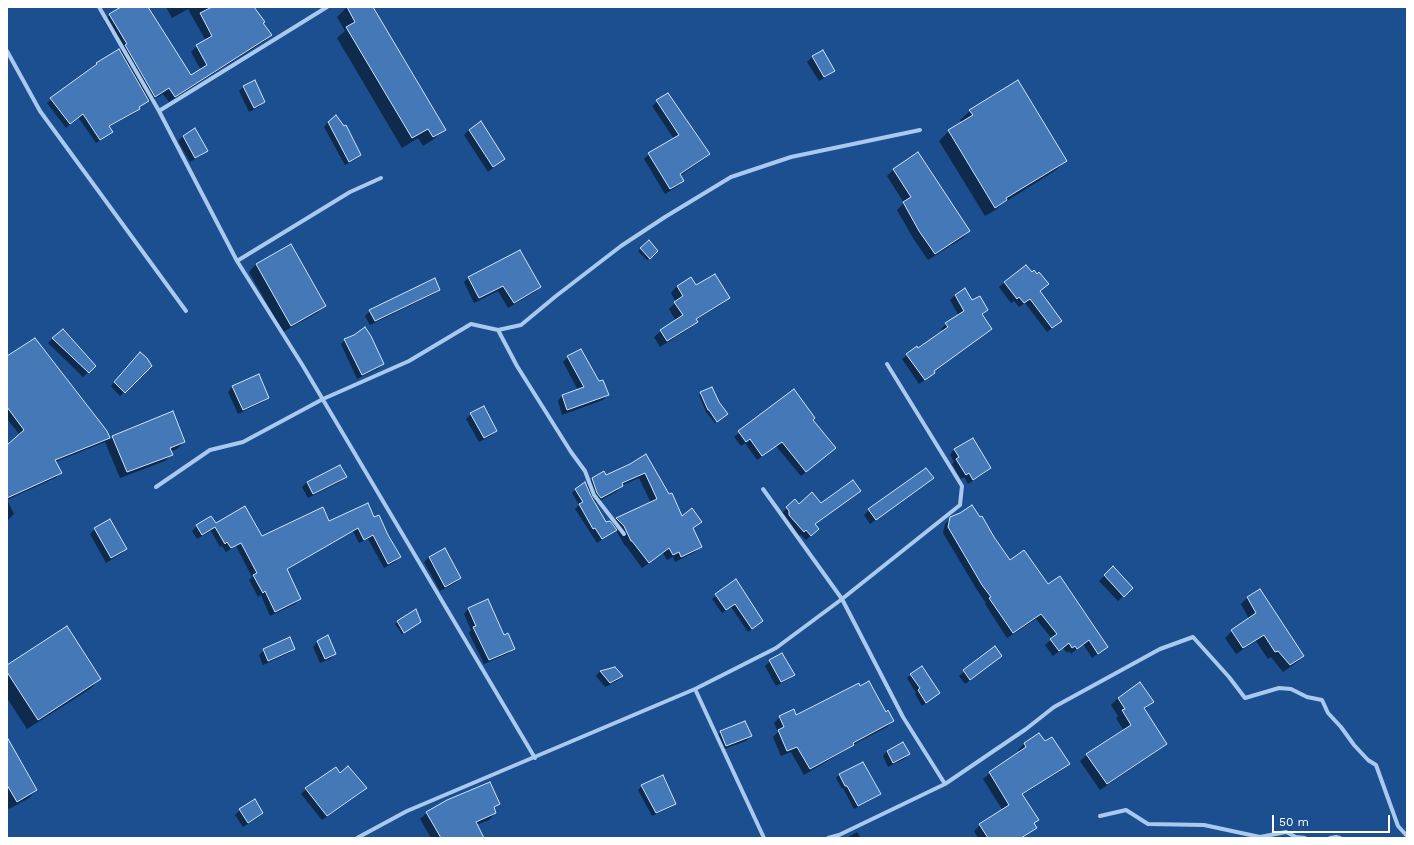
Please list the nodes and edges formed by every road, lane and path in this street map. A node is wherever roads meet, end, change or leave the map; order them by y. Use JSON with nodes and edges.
{"nodes":[{"id":1,"x":99,"y":7,"type":"edge"},
{"id":2,"x":327,"y":7,"type":"edge"},
{"id":3,"x":7,"y":51,"type":"edge"},
{"id":4,"x":159,"y":111,"type":"junction"},
{"id":5,"x":920,"y":130,"type":"dead end"},
{"id":6,"x":381,"y":178,"type":"dead end"},
{"id":7,"x":237,"y":261,"type":"junction"},
{"id":8,"x":186,"y":311,"type":"dead end"},
{"id":9,"x":498,"y":330,"type":"junction"},
{"id":10,"x":887,"y":364,"type":"dead end"},
{"id":11,"x":323,"y":399,"type":"junction"},
{"id":12,"x":156,"y":487,"type":"dead end"},
{"id":13,"x":763,"y":489,"type":"dead end"},
{"id":14,"x":624,"y":534,"type":"dead end"},
{"id":15,"x":842,"y":599,"type":"junction"},
{"id":16,"x":695,"y":689,"type":"junction"},
{"id":17,"x":535,"y":758,"type":"junction"},
{"id":18,"x":945,"y":784,"type":"junction"},
{"id":19,"x":1100,"y":816,"type":"dead end"},
{"id":20,"x":1407,"y":836,"type":"edge"},
{"id":21,"x":357,"y":838,"type":"edge"},
{"id":22,"x":764,"y":838,"type":"edge"},
{"id":23,"x":828,"y":838,"type":"edge"},
{"id":24,"x":1305,"y":838,"type":"edge"},
{"id":25,"x":1330,"y":838,"type":"edge"},
{"id":26,"x":1340,"y":838,"type":"edge"}],
"edges":[{"from":1,"to":4,"type":"street"},
{"from":2,"to":4,"type":"street"},
{"from":3,"to":8,"type":"street"},
{"from":4,"to":7,"type":"street"},
{"from":5,"to":9,"type":"street"},
{"from":6,"to":7,"type":"street"},
{"from":7,"to":11,"type":"street"},
{"from":9,"to":11,"type":"street"},
{"from":9,"to":14,"type":"street"},
{"from":10,"to":15,"type":"street"},
{"from":11,"to":12,"type":"street"},
{"from":11,"to":17,"type":"street"},
{"from":13,"to":15,"type":"street"},
{"from":15,"to":16,"type":"street"},
{"from":15,"to":18,"type":"street"},
{"from":16,"to":17,"type":"street"},
{"from":16,"to":22,"type":"street"},
{"from":17,"to":21,"type":"street"},
{"from":18,"to":20,"type":"street"},
{"from":18,"to":23,"type":"street"},
{"from":19,"to":24,"type":"street"},
{"from":25,"to":26,"type":"street"}]}
